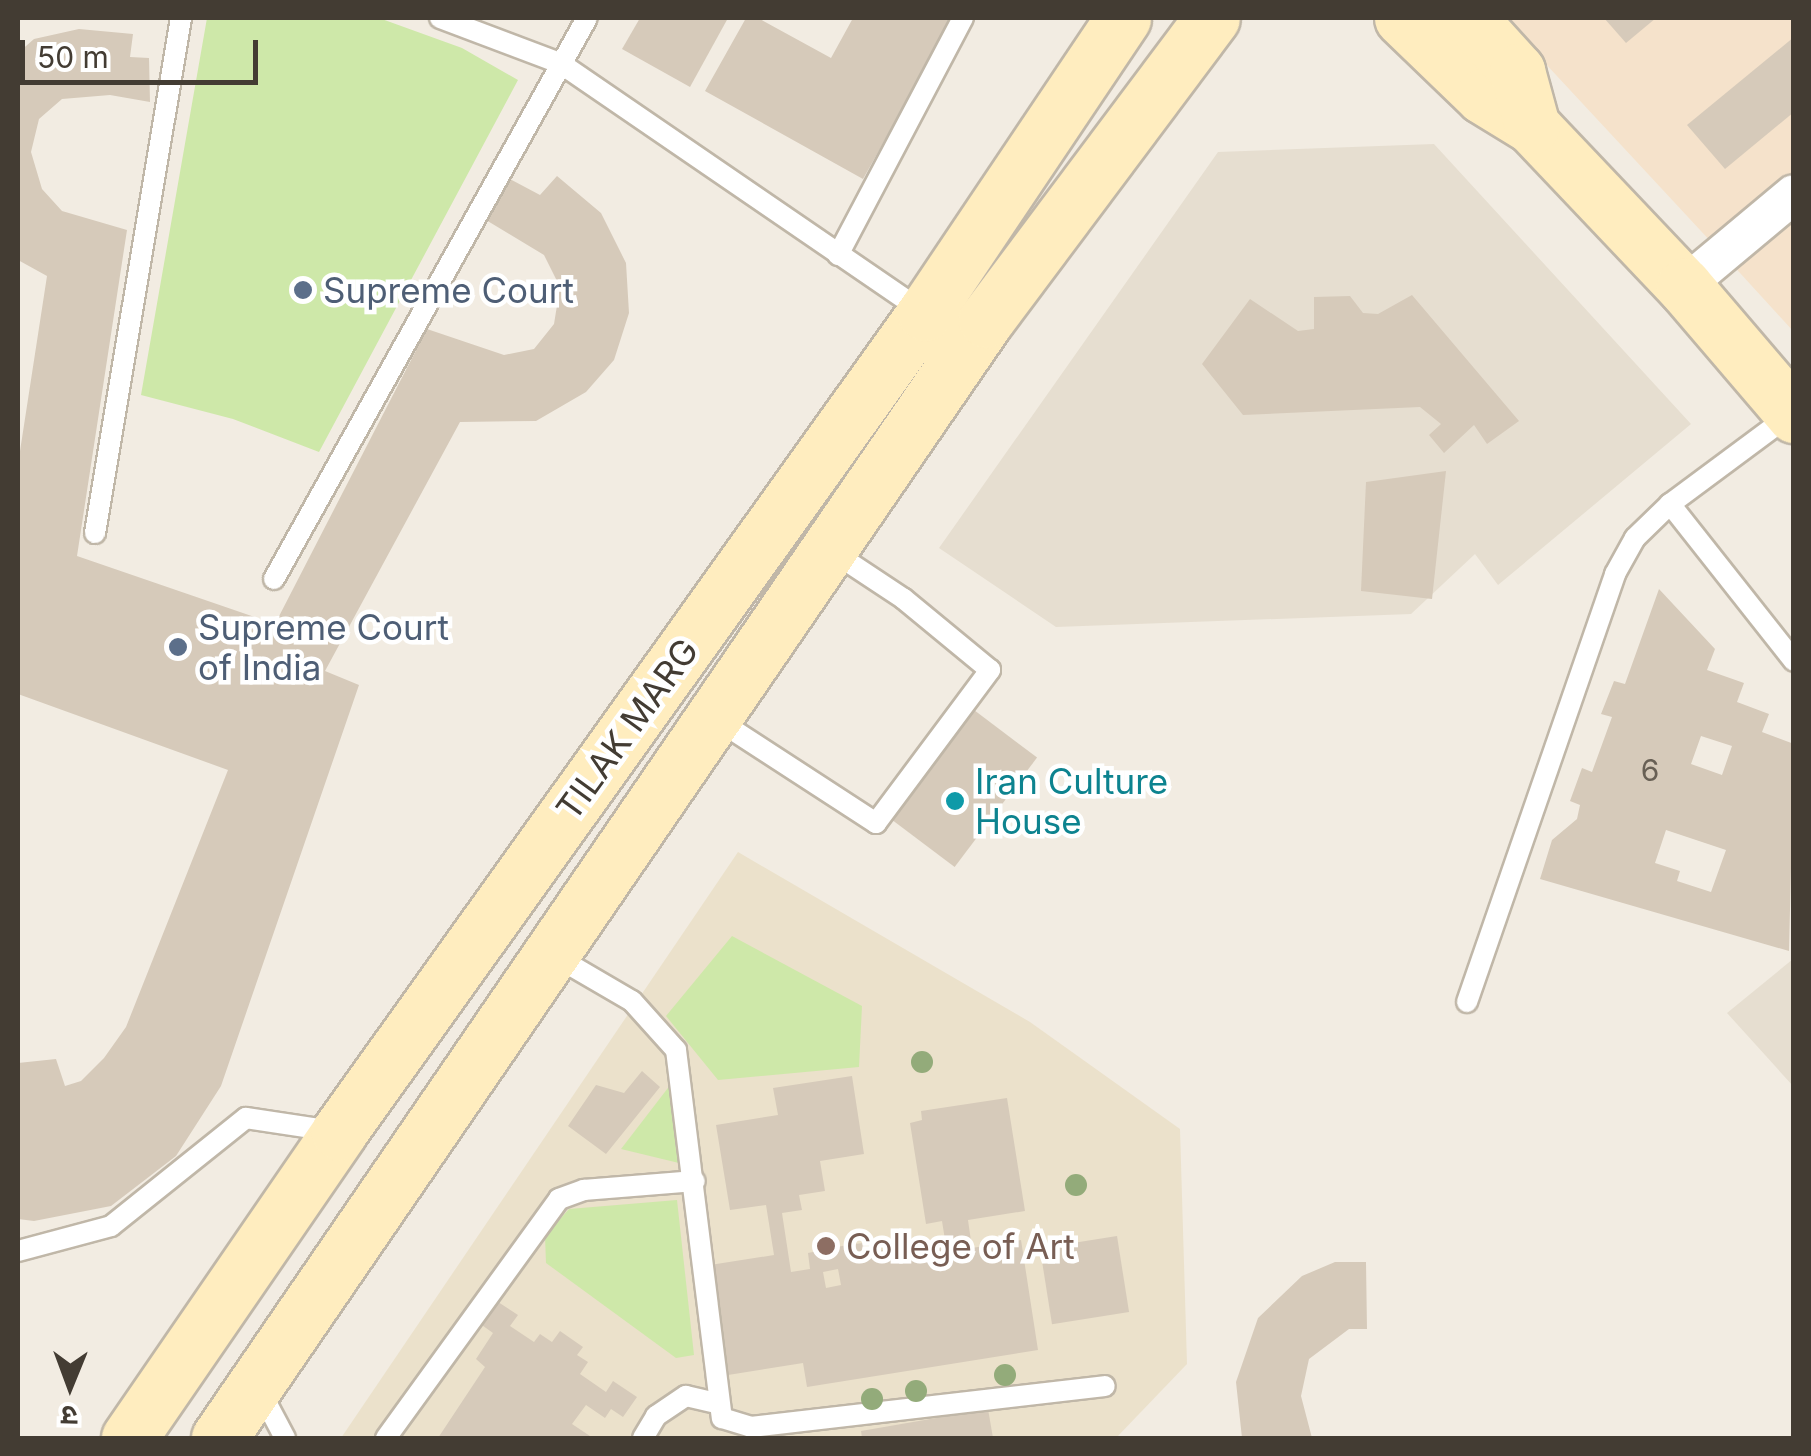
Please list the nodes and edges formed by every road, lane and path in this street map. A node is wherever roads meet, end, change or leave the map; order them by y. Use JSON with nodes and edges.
{"nodes":[{"id":1,"x":181,"y":18,"type":"edge"},
{"id":2,"x":440,"y":18,"type":"edge"},
{"id":3,"x":587,"y":18,"type":"edge"},
{"id":4,"x":963,"y":18,"type":"edge"},
{"id":5,"x":1123,"y":18,"type":"edge"},
{"id":6,"x":1212,"y":18,"type":"edge"},
{"id":7,"x":1402,"y":18,"type":"edge"},
{"id":8,"x":1468,"y":18,"type":"edge"},
{"id":9,"x":560,"y":63,"type":"junction"},
{"id":10,"x":1532,"y":126,"type":"junction"},
{"id":11,"x":1794,"y":194,"type":"edge"},
{"id":12,"x":838,"y":255,"type":"junction"},
{"id":13,"x":1684,"y":286,"type":"junction"},
{"id":14,"x":925,"y":313,"type":"junction"},
{"id":15,"x":1793,"y":414,"type":"edge"},
{"id":16,"x":1670,"y":504,"type":"junction"},
{"id":17,"x":95,"y":532,"type":"dead end"},
{"id":18,"x":829,"y":549,"type":"junction"},
{"id":19,"x":274,"y":579,"type":"dead end"},
{"id":20,"x":1794,"y":660,"type":"edge"},
{"id":21,"x":714,"y":718,"type":"junction"},
{"id":22,"x":552,"y":954,"type":"junction"},
{"id":23,"x":451,"y":974,"type":"junction"},
{"id":24,"x":1467,"y":1002,"type":"dead end"},
{"id":25,"x":510,"y":1014,"type":"junction"},
{"id":26,"x":338,"y":1132,"type":"junction"},
{"id":27,"x":695,"y":1181,"type":"junction"},
{"id":28,"x":18,"y":1252,"type":"edge"},
{"id":29,"x":257,"y":1384,"type":"junction"},
{"id":30,"x":1105,"y":1386,"type":"dead end"},
{"id":31,"x":716,"y":1403,"type":"junction"},
{"id":32,"x":128,"y":1438,"type":"edge"},
{"id":33,"x":219,"y":1438,"type":"edge"},
{"id":34,"x":285,"y":1438,"type":"edge"},
{"id":35,"x":386,"y":1438,"type":"edge"},
{"id":36,"x":643,"y":1438,"type":"edge"}],
"edges":[{"from":1,"to":17,"type":"lane"},
{"from":2,"to":9,"type":"lane"},
{"from":3,"to":9,"type":"lane"},
{"from":4,"to":12,"type":"lane"},
{"from":5,"to":14,"type":"main road","name":"TILAK MARG"},
{"from":6,"to":18,"type":"main road","name":"TILAK MARG"},
{"from":7,"to":10,"type":"main road"},
{"from":8,"to":10,"type":"main road"},
{"from":9,"to":12,"type":"lane"},
{"from":9,"to":19,"type":"lane"},
{"from":10,"to":13,"type":"main road"},
{"from":11,"to":13,"type":"street"},
{"from":12,"to":14,"type":"lane"},
{"from":13,"to":15,"type":"main road"},
{"from":14,"to":23,"type":"main road","name":"TILAK MARG"},
{"from":15,"to":16,"type":"lane"},
{"from":16,"to":20,"type":"lane"},
{"from":16,"to":24,"type":"lane"},
{"from":18,"to":21,"type":"main road","name":"TILAK MARG"},
{"from":18,"to":21,"type":"lane"},
{"from":21,"to":22,"type":"main road","name":"TILAK MARG"},
{"from":22,"to":25,"type":"main road","name":"TILAK MARG"},
{"from":22,"to":27,"type":"lane"},
{"from":23,"to":25,"type":"main road"},
{"from":23,"to":26,"type":"main road","name":"TILAK MARG"},
{"from":25,"to":29,"type":"main road","name":"TILAK MARG"},
{"from":26,"to":28,"type":"lane"},
{"from":26,"to":32,"type":"main road","name":"TILAK MARG"},
{"from":27,"to":31,"type":"lane"},
{"from":27,"to":35,"type":"lane"},
{"from":29,"to":33,"type":"main road","name":"TILAK MARG"},
{"from":29,"to":34,"type":"lane"},
{"from":30,"to":31,"type":"lane"},
{"from":31,"to":36,"type":"lane"}]}
